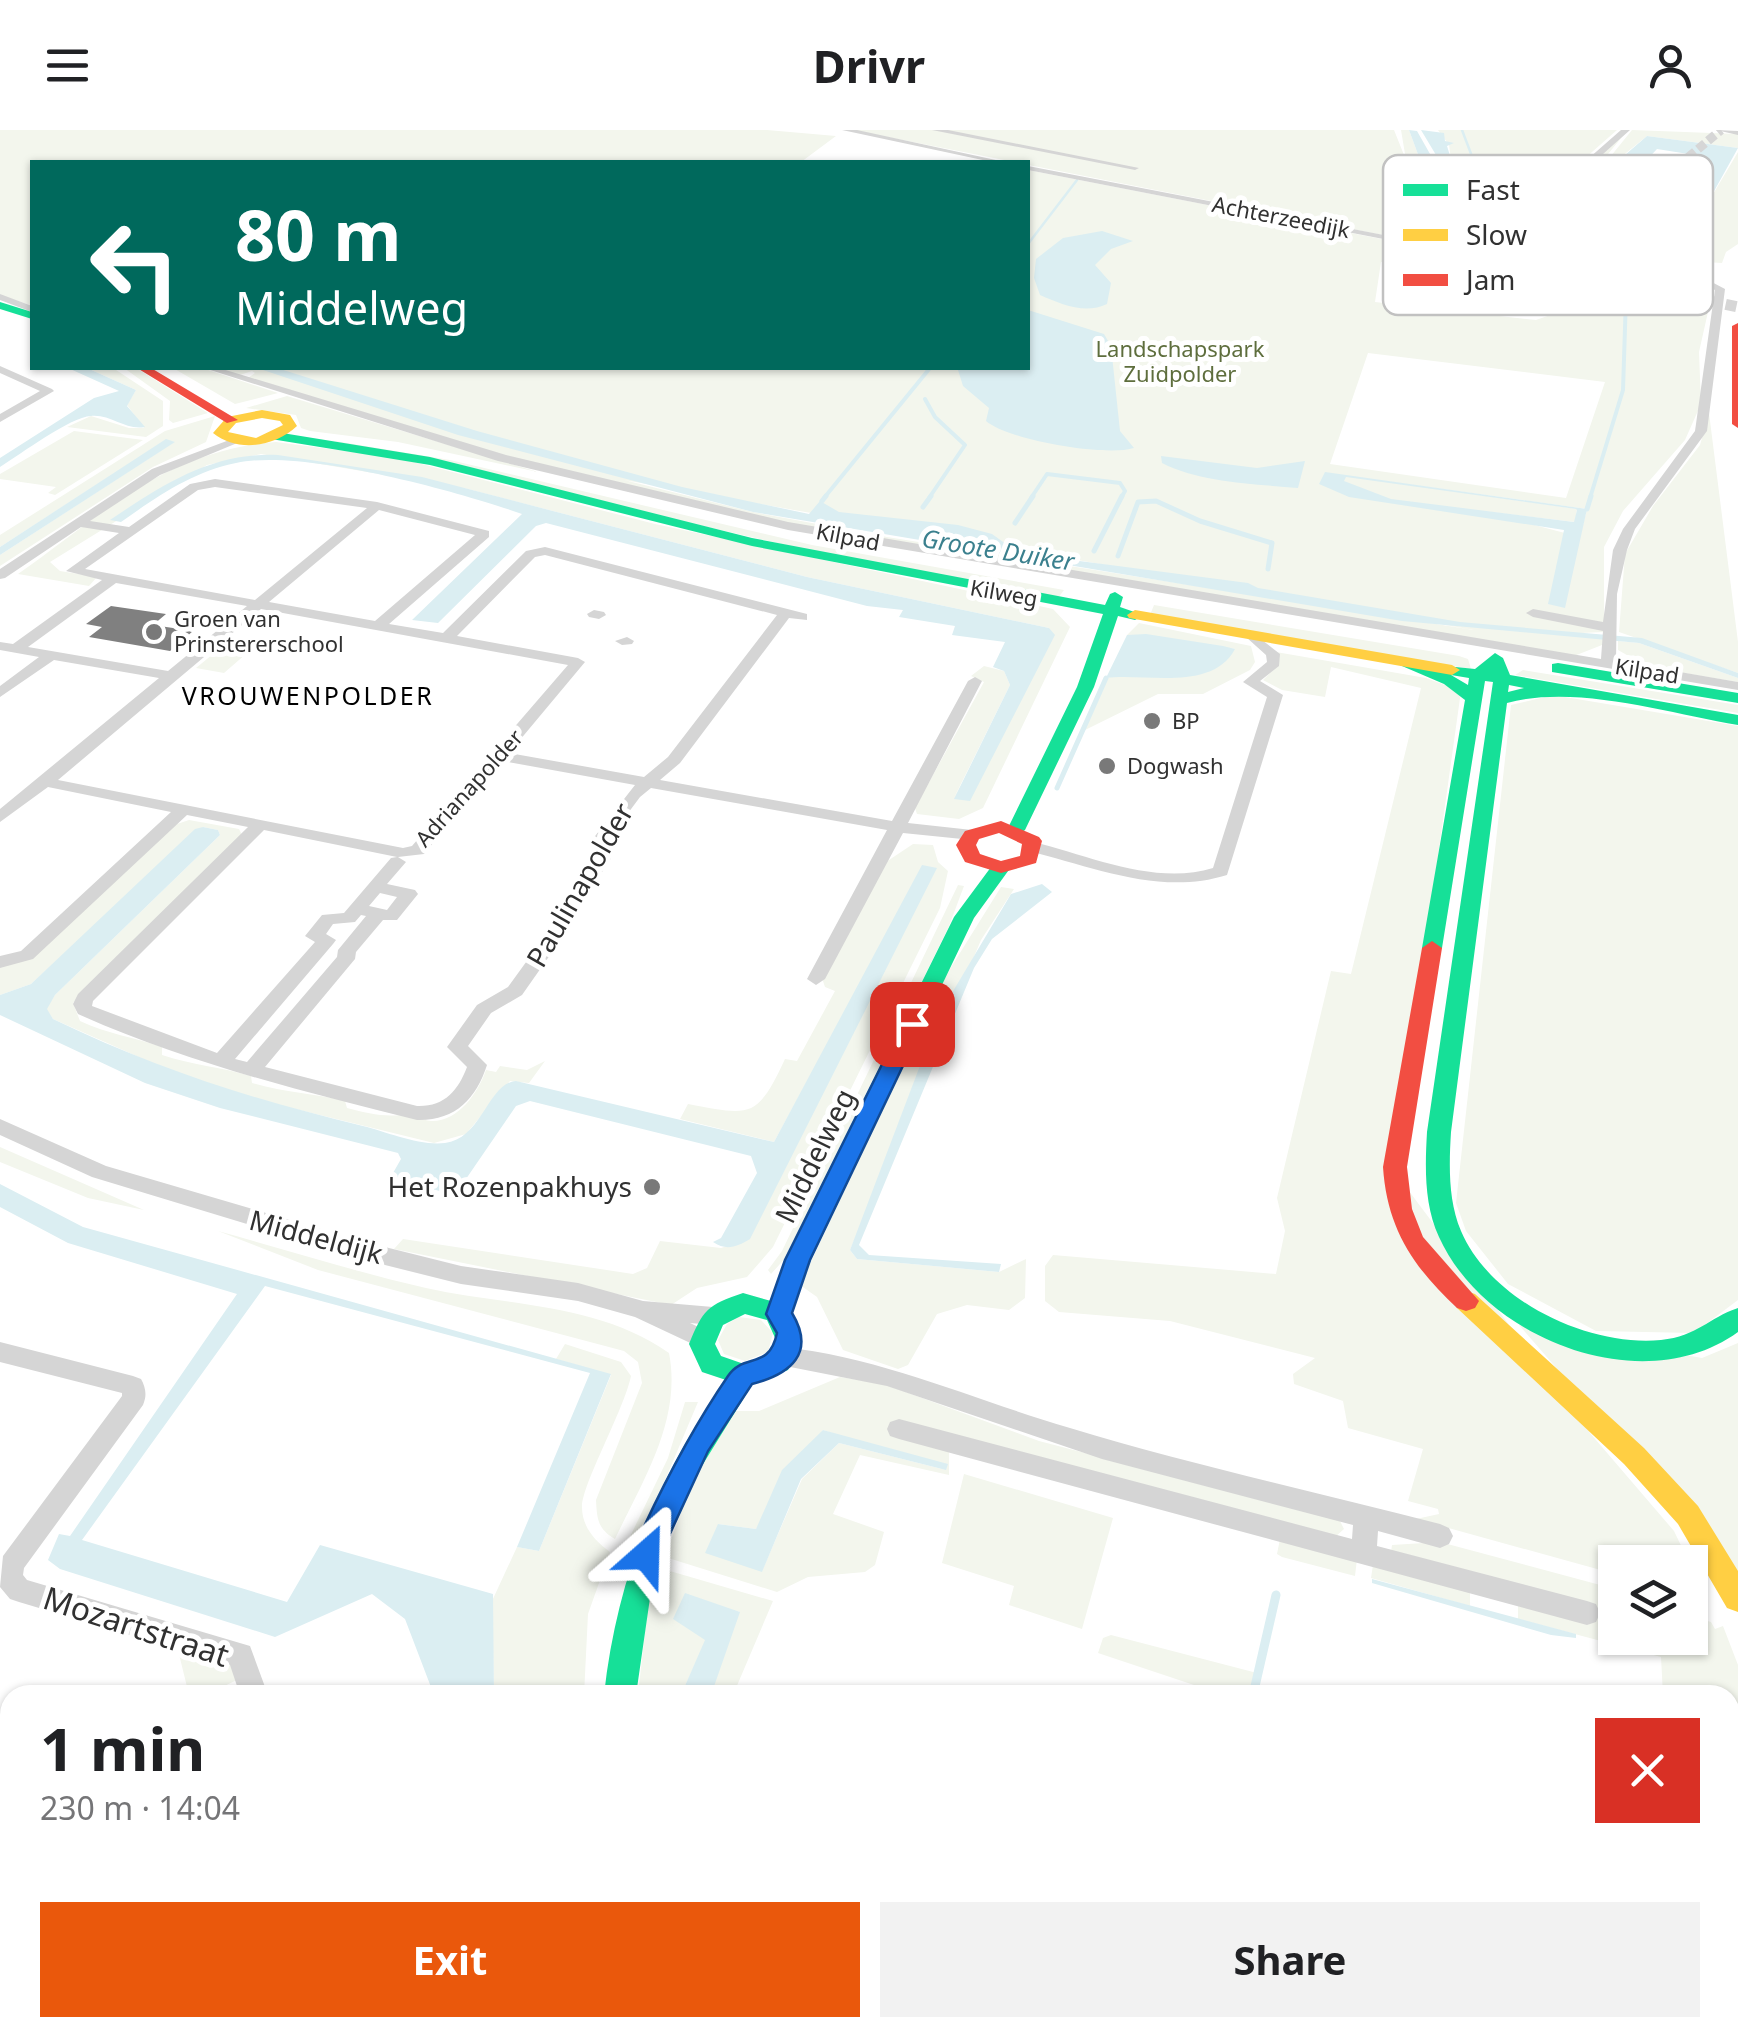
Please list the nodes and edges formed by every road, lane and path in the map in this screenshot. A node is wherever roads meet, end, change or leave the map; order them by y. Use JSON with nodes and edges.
{"nodes":[{"id":1,"x":846,"y":130,"type":"edge"},
{"id":2,"x":936,"y":130,"type":"edge"},
{"id":3,"x":1626,"y":130,"type":"edge"},
{"id":4,"x":1720,"y":130,"type":"edge"},
{"id":5,"x":1738,"y":133,"type":"edge"},
{"id":6,"x":1598,"y":155,"type":"edge"},
{"id":7,"x":991,"y":160,"type":"edge"},
{"id":8,"x":1030,"y":168,"type":"edge"},
{"id":9,"x":1136,"y":168,"type":"dead end"},
{"id":10,"x":1383,"y":237,"type":"edge"},
{"id":11,"x":1713,"y":284,"type":"edge"},
{"id":12,"x":1738,"y":326,"type":"edge"},
{"id":13,"x":0,"y":369,"type":"edge"},
{"id":14,"x":147,"y":370,"type":"edge"},
{"id":15,"x":170,"y":370,"type":"edge"},
{"id":16,"x":216,"y":370,"type":"edge"},
{"id":17,"x":2,"y":417,"type":"edge"},
{"id":18,"x":1738,"y":424,"type":"edge"},
{"id":19,"x":234,"y":428,"type":"junction"},
{"id":20,"x":377,"y":506,"type":"junction"},
{"id":21,"x":77,"y":523,"type":"junction"},
{"id":22,"x":131,"y":531,"type":"junction"},
{"id":23,"x":0,"y":575,"type":"edge"},
{"id":24,"x":114,"y":578,"type":"junction"},
{"id":25,"x":257,"y":603,"type":"junction"},
{"id":26,"x":1112,"y":603,"type":"junction"},
{"id":27,"x":1533,"y":613,"type":"dead end"},
{"id":28,"x":380,"y":624,"type":"junction"},
{"id":29,"x":1610,"y":633,"type":"junction"},
{"id":30,"x":448,"y":636,"type":"junction"},
{"id":31,"x":1254,"y":637,"type":"junction"},
{"id":32,"x":5,"y":651,"type":"edge"},
{"id":33,"x":44,"y":660,"type":"junction"},
{"id":34,"x":1608,"y":664,"type":"junction"},
{"id":35,"x":165,"y":681,"type":"junction"},
{"id":36,"x":976,"y":681,"type":"dead end"},
{"id":37,"x":1489,"y":682,"type":"junction"},
{"id":38,"x":1738,"y":686,"type":"edge"},
{"id":39,"x":0,"y":693,"type":"edge"},
{"id":40,"x":1738,"y":698,"type":"edge"},
{"id":41,"x":1738,"y":720,"type":"edge"},
{"id":42,"x":499,"y":756,"type":"junction"},
{"id":43,"x":44,"y":782,"type":"junction"},
{"id":44,"x":647,"y":782,"type":"junction"},
{"id":45,"x":183,"y":810,"type":"junction"},
{"id":46,"x":0,"y":818,"type":"edge"},
{"id":47,"x":260,"y":825,"type":"junction"},
{"id":48,"x":898,"y":827,"type":"junction"},
{"id":49,"x":1009,"y":829,"type":"junction"},
{"id":50,"x":980,"y":852,"type":"junction"},
{"id":51,"x":1032,"y":853,"type":"junction"},
{"id":52,"x":397,"y":862,"type":"dead end"},
{"id":53,"x":375,"y":886,"type":"junction"},
{"id":54,"x":356,"y":909,"type":"junction"},
{"id":55,"x":378,"y":914,"type":"junction"},
{"id":56,"x":320,"y":949,"type":"junction"},
{"id":57,"x":344,"y":954,"type":"junction"},
{"id":58,"x":0,"y":962,"type":"edge"},
{"id":59,"x":816,"y":979,"type":"dead end"},
{"id":60,"x":292,"y":980,"type":"junction"},
{"id":61,"x":324,"y":986,"type":"junction"},
{"id":62,"x":269,"y":1007,"type":"junction"},
{"id":63,"x":301,"y":1013,"type":"junction"},
{"id":64,"x":223,"y":1059,"type":"junction"},
{"id":65,"x":255,"y":1066,"type":"dead end"},
{"id":66,"x":0,"y":1126,"type":"edge"},
{"id":67,"x":798,"y":1260,"type":"junction"},
{"id":68,"x":750,"y":1303,"type":"junction"},
{"id":69,"x":642,"y":1310,"type":"junction"},
{"id":70,"x":779,"y":1314,"type":"junction"},
{"id":71,"x":713,"y":1316,"type":"junction"},
{"id":72,"x":1738,"y":1318,"type":"edge"},
{"id":73,"x":701,"y":1339,"type":"junction"},
{"id":74,"x":787,"y":1349,"type":"junction"},
{"id":75,"x":0,"y":1352,"type":"edge"},
{"id":76,"x":716,"y":1368,"type":"junction"},
{"id":77,"x":744,"y":1376,"type":"junction"},
{"id":78,"x":899,"y":1429,"type":"dead end"},
{"id":79,"x":698,"y":1444,"type":"junction"},
{"id":80,"x":1367,"y":1516,"type":"junction"},
{"id":81,"x":1440,"y":1536,"type":"dead end"},
{"id":82,"x":1364,"y":1554,"type":"junction"},
{"id":83,"x":1738,"y":1598,"type":"edge"},
{"id":84,"x":1587,"y":1613,"type":"dead end"},
{"id":85,"x":250,"y":1685,"type":"edge"},
{"id":86,"x":620,"y":1685,"type":"edge"}],
"edges":[{"from":1,"to":7,"type":"street"},
{"from":2,"to":9,"type":"street"},
{"from":3,"to":6,"type":"street"},
{"from":4,"to":5,"type":"street"},
{"from":8,"to":10,"type":"street","name":"Achterzeedijk"},
{"from":11,"to":29,"type":"street"},
{"from":12,"to":18,"type":"main road"},
{"from":13,"to":17,"type":"street"},
{"from":14,"to":19,"type":"main road"},
{"from":15,"to":19,"type":"main road"},
{"from":16,"to":34,"type":"street","name":"Kilpad"},
{"from":19,"to":21,"type":"street"},
{"from":19,"to":26,"type":"main road","name":"Kilweg"},
{"from":20,"to":22,"type":"street"},
{"from":20,"to":25,"type":"street"},
{"from":20,"to":28,"type":"street"},
{"from":21,"to":22,"type":"street"},
{"from":21,"to":23,"type":"street"},
{"from":22,"to":24,"type":"street","name":"Adrianapolder"},
{"from":24,"to":25,"type":"street","name":"Adrianapolder"},
{"from":24,"to":32,"type":"street"},
{"from":25,"to":28,"type":"street","name":"Adrianapolder"},
{"from":25,"to":35,"type":"street"},
{"from":26,"to":31,"type":"main road","name":"Kilweg"},
{"from":26,"to":37,"type":"main road","name":"Kilweg"},
{"from":26,"to":49,"type":"main road"},
{"from":27,"to":29,"type":"street"},
{"from":28,"to":30,"type":"street","name":"Adrianapolder"},
{"from":29,"to":34,"type":"street"},
{"from":30,"to":42,"type":"street","name":"Adrianapolder"},
{"from":30,"to":44,"type":"street","name":"Paulinapolder"},
{"from":31,"to":37,"type":"main road","name":"Kilweg"},
{"from":31,"to":51,"type":"street"},
{"from":32,"to":33,"type":"street"},
{"from":33,"to":35,"type":"street"},
{"from":33,"to":39,"type":"street"},
{"from":34,"to":38,"type":"street","name":"Kilpad"},
{"from":35,"to":43,"type":"street"},
{"from":36,"to":48,"type":"street"},
{"from":37,"to":40,"type":"main road","name":"Kilweg"},
{"from":37,"to":41,"type":"main road","name":"Kilweg"},
{"from":37,"to":72,"type":"main road"},
{"from":37,"to":83,"type":"main road"},
{"from":42,"to":44,"type":"street"},
{"from":42,"to":47,"type":"street","name":"Adrianapolder"},
{"from":43,"to":45,"type":"street","name":"Adrianapolder"},
{"from":43,"to":46,"type":"street"},
{"from":44,"to":48,"type":"street"},
{"from":44,"to":64,"type":"street","name":"Paulinapolder"},
{"from":45,"to":47,"type":"street","name":"Adrianapolder"},
{"from":45,"to":58,"type":"street"},
{"from":47,"to":64,"type":"street"},
{"from":48,"to":50,"type":"street"},
{"from":48,"to":59,"type":"street"},
{"from":49,"to":50,"type":"main road"},
{"from":49,"to":51,"type":"main road"},
{"from":50,"to":51,"type":"main road"},
{"from":50,"to":67,"type":"main road","name":"Middelweg"},
{"from":52,"to":53,"type":"street"},
{"from":53,"to":54,"type":"street"},
{"from":53,"to":55,"type":"street"},
{"from":54,"to":55,"type":"street"},
{"from":54,"to":56,"type":"street"},
{"from":55,"to":57,"type":"street"},
{"from":56,"to":57,"type":"street"},
{"from":56,"to":60,"type":"street"},
{"from":57,"to":61,"type":"street"},
{"from":60,"to":61,"type":"street"},
{"from":60,"to":62,"type":"street"},
{"from":61,"to":63,"type":"street"},
{"from":62,"to":63,"type":"street"},
{"from":62,"to":64,"type":"street"},
{"from":63,"to":65,"type":"street"},
{"from":66,"to":69,"type":"street","name":"Middeldijk"},
{"from":67,"to":68,"type":"main road","name":"Middelweg"},
{"from":67,"to":70,"type":"main road","name":"Middelweg"},
{"from":68,"to":70,"type":"main road"},
{"from":68,"to":71,"type":"main road"},
{"from":69,"to":71,"type":"street","name":"Middeldijk"},
{"from":69,"to":73,"type":"street","name":"Middeldijk"},
{"from":70,"to":74,"type":"main road"},
{"from":71,"to":73,"type":"main road"},
{"from":73,"to":76,"type":"main road"},
{"from":74,"to":77,"type":"main road"},
{"from":74,"to":80,"type":"street"},
{"from":75,"to":85,"type":"street","name":"Mozartstraat"},
{"from":76,"to":77,"type":"main road"},
{"from":76,"to":79,"type":"main road"},
{"from":77,"to":79,"type":"main road"},
{"from":78,"to":82,"type":"street"},
{"from":79,"to":86,"type":"main road"},
{"from":80,"to":81,"type":"street"},
{"from":80,"to":82,"type":"street"},
{"from":82,"to":84,"type":"street"}]}
